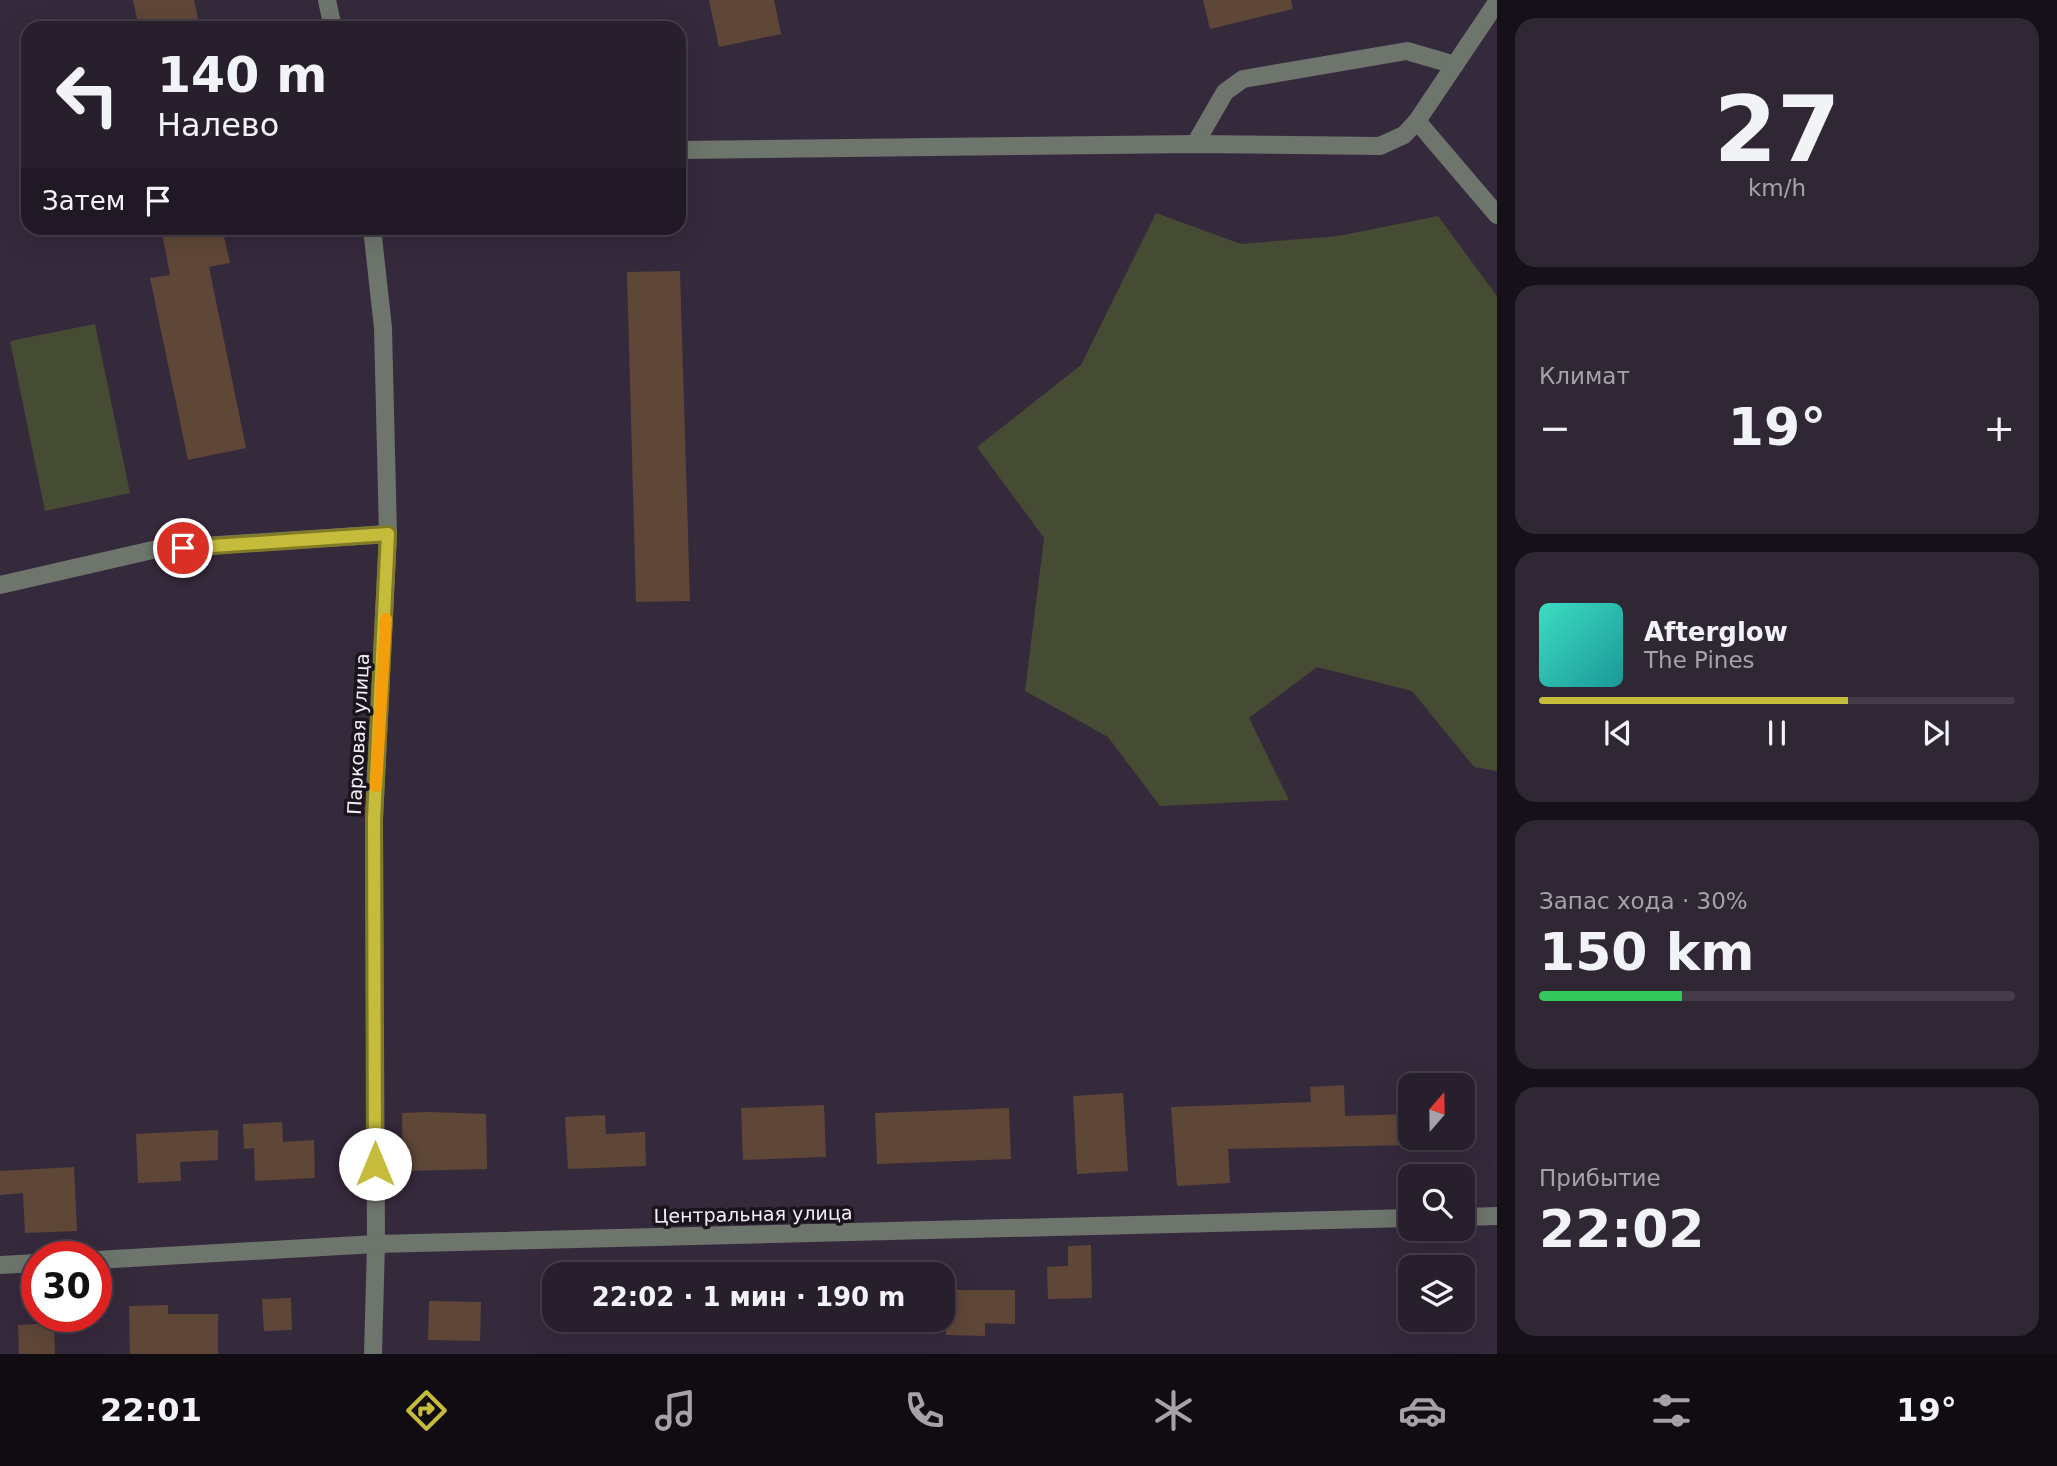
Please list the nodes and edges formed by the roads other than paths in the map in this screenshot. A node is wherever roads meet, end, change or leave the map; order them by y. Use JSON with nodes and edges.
{"nodes":[{"id":1,"x":327,"y":0,"type":"edge"},
{"id":2,"x":1497,"y":2,"type":"edge"},
{"id":3,"x":332,"y":21,"type":"edge"},
{"id":4,"x":1455,"y":65,"type":"junction"},
{"id":5,"x":1417,"y":121,"type":"junction"},
{"id":6,"x":1195,"y":144,"type":"junction"},
{"id":7,"x":686,"y":150,"type":"edge"},
{"id":8,"x":1497,"y":215,"type":"edge"},
{"id":9,"x":373,"y":235,"type":"edge"},
{"id":10,"x":388,"y":534,"type":"junction"},
{"id":11,"x":0,"y":584,"type":"edge"},
{"id":12,"x":1497,"y":1216,"type":"edge"},
{"id":13,"x":1475,"y":1217,"type":"edge"},
{"id":14,"x":1398,"y":1218,"type":"edge"},
{"id":15,"x":376,"y":1244,"type":"junction"},
{"id":16,"x":112,"y":1259,"type":"edge"},
{"id":17,"x":21,"y":1264,"type":"edge"},
{"id":18,"x":0,"y":1265,"type":"edge"},
{"id":19,"x":373,"y":1354,"type":"edge"}],
"edges":[{"from":1,"to":3,"type":"street"},
{"from":2,"to":4,"type":"street"},
{"from":4,"to":5,"type":"street"},
{"from":4,"to":6,"type":"street"},
{"from":5,"to":6,"type":"street"},
{"from":5,"to":8,"type":"street"},
{"from":6,"to":7,"type":"street"},
{"from":9,"to":10,"type":"street","name":"Парковая улица"},
{"from":10,"to":11,"type":"street"},
{"from":10,"to":15,"type":"street","name":"Парковая улица"},
{"from":12,"to":13,"type":"street"},
{"from":14,"to":15,"type":"street","name":"Центральная улица"},
{"from":15,"to":16,"type":"street","name":"Центральная улица"},
{"from":15,"to":19,"type":"street","name":"Парковая улица"},
{"from":17,"to":18,"type":"street"}]}
